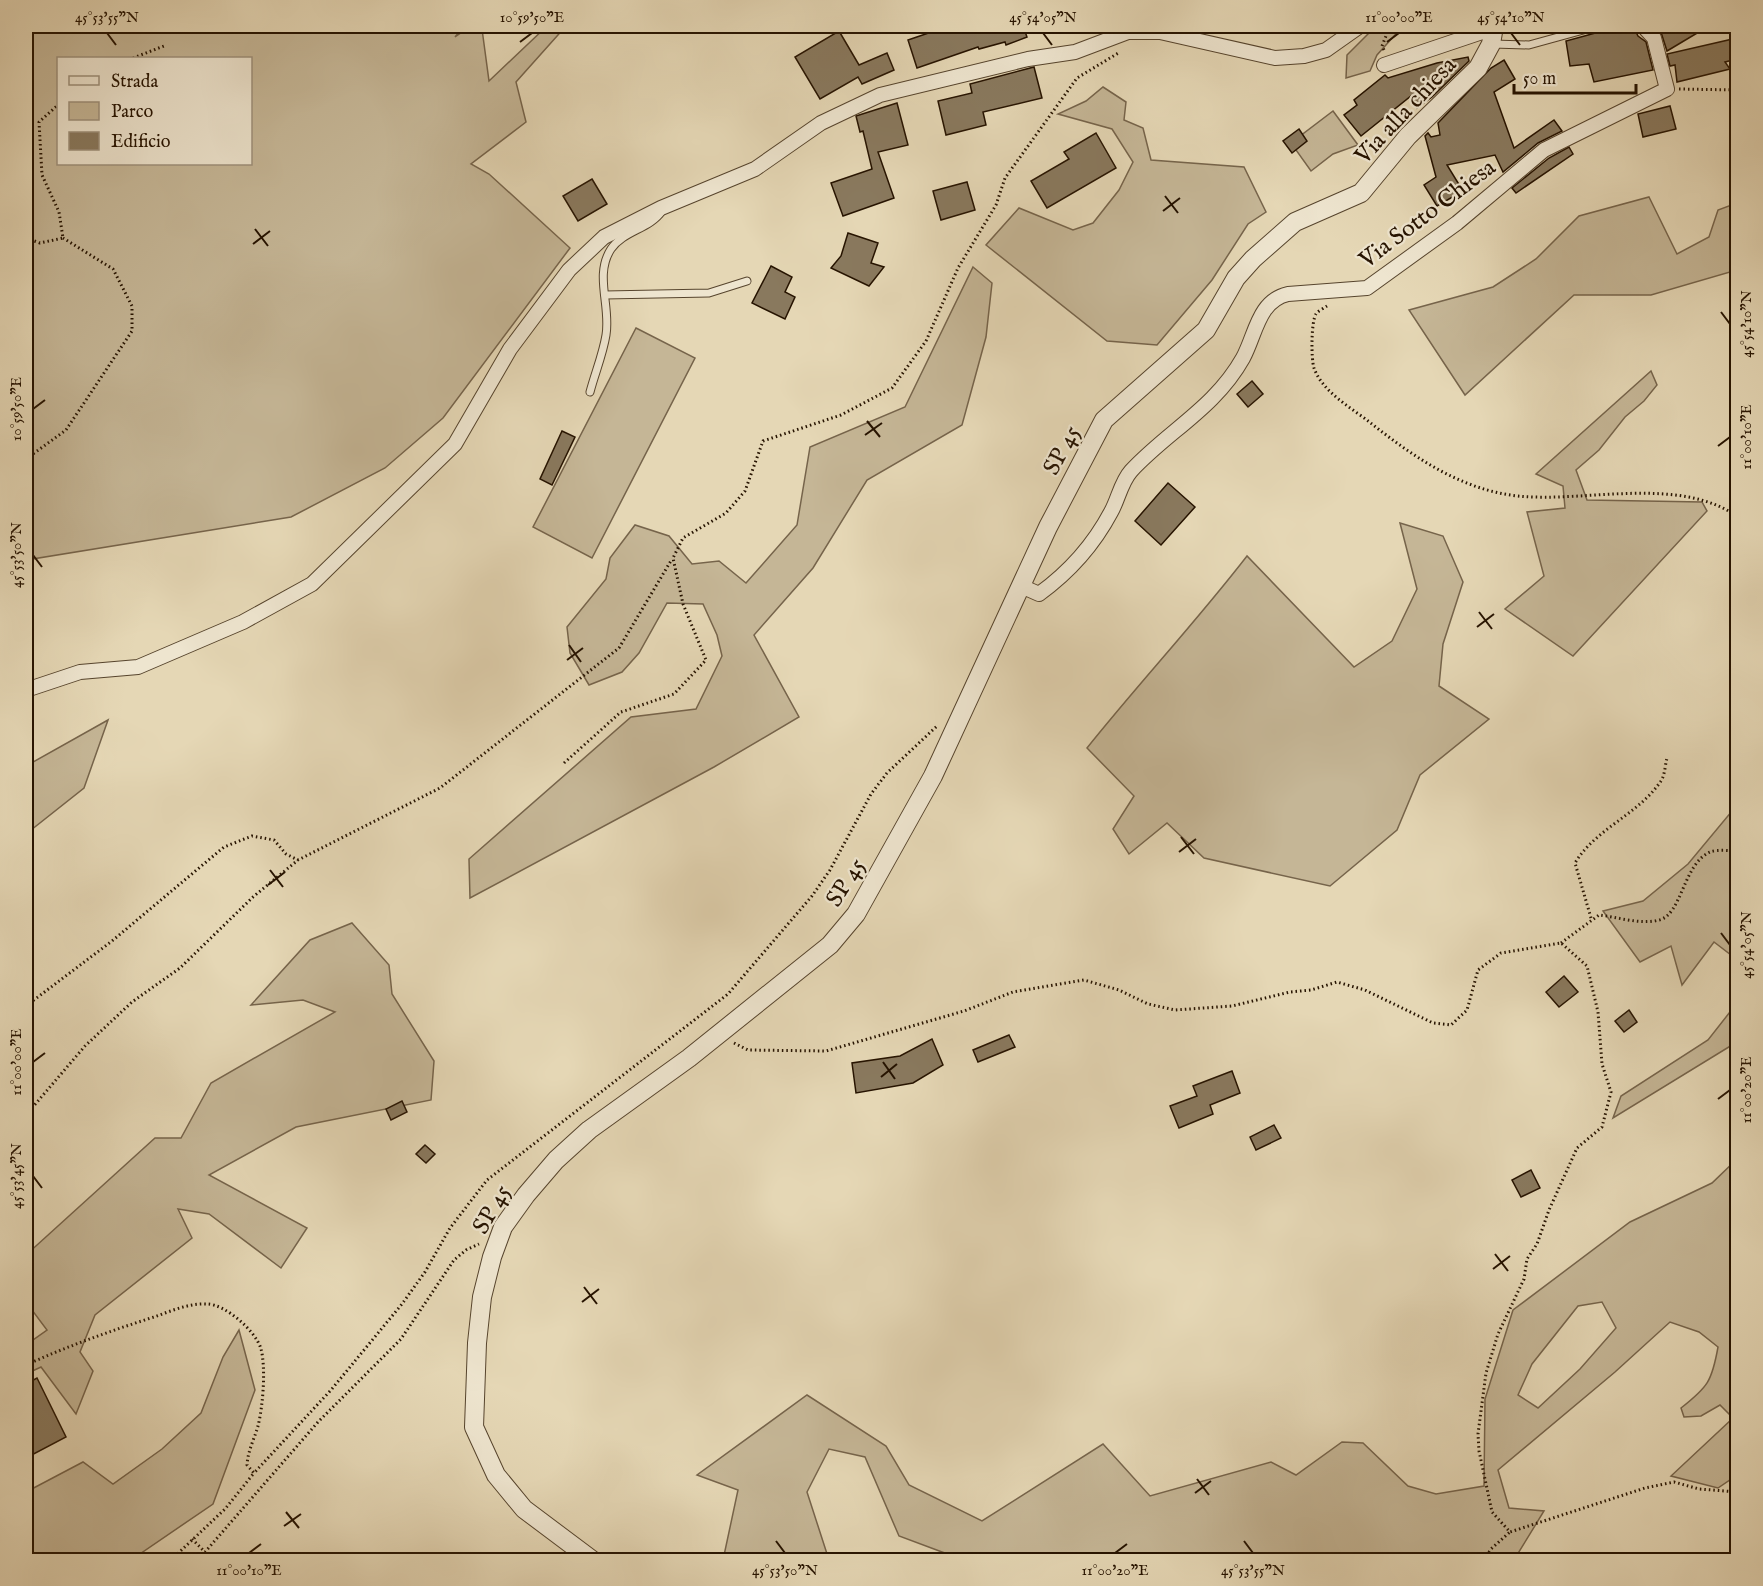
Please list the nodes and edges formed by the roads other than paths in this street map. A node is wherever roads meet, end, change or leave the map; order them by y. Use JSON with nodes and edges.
{"nodes":[{"id":1,"x":1352,"y":26,"type":"edge"},
{"id":2,"x":1360,"y":26,"type":"edge"},
{"id":3,"x":1598,"y":26,"type":"edge"},
{"id":4,"x":1643,"y":26,"type":"edge"},
{"id":5,"x":1186,"y":32,"type":"edge"},
{"id":6,"x":1493,"y":33,"type":"edge"},
{"id":7,"x":1342,"y":38,"type":"junction"},
{"id":8,"x":1384,"y":65,"type":"dead end"},
{"id":9,"x":1361,"y":193,"type":"joint"},
{"id":10,"x":665,"y":206,"type":"junction"},
{"id":11,"x":747,"y":281,"type":"dead end"},
{"id":12,"x":605,"y":295,"type":"junction"},
{"id":13,"x":590,"y":392,"type":"dead end"},
{"id":14,"x":1021,"y":586,"type":"junction"},
{"id":15,"x":26,"y":690,"type":"edge"},
{"id":16,"x":592,"y":1560,"type":"edge"}],
"edges":[{"from":1,"to":7,"type":"street"},
{"from":2,"to":7,"type":"street"},
{"from":3,"to":6,"type":"lane"},
{"from":4,"to":14,"type":"street","name":"Via Sotto Chiesa"},
{"from":5,"to":7,"type":"street"},
{"from":5,"to":10,"type":"street"},
{"from":6,"to":8,"type":"street"},
{"from":6,"to":9,"type":"street","name":"Via alla chiesa"},
{"from":9,"to":14,"type":"street","name":"SP 45"},
{"from":10,"to":12,"type":"lane"},
{"from":10,"to":15,"type":"street"},
{"from":11,"to":12,"type":"lane"},
{"from":12,"to":13,"type":"lane"},
{"from":14,"to":16,"type":"street","name":"SP 45"}]}
